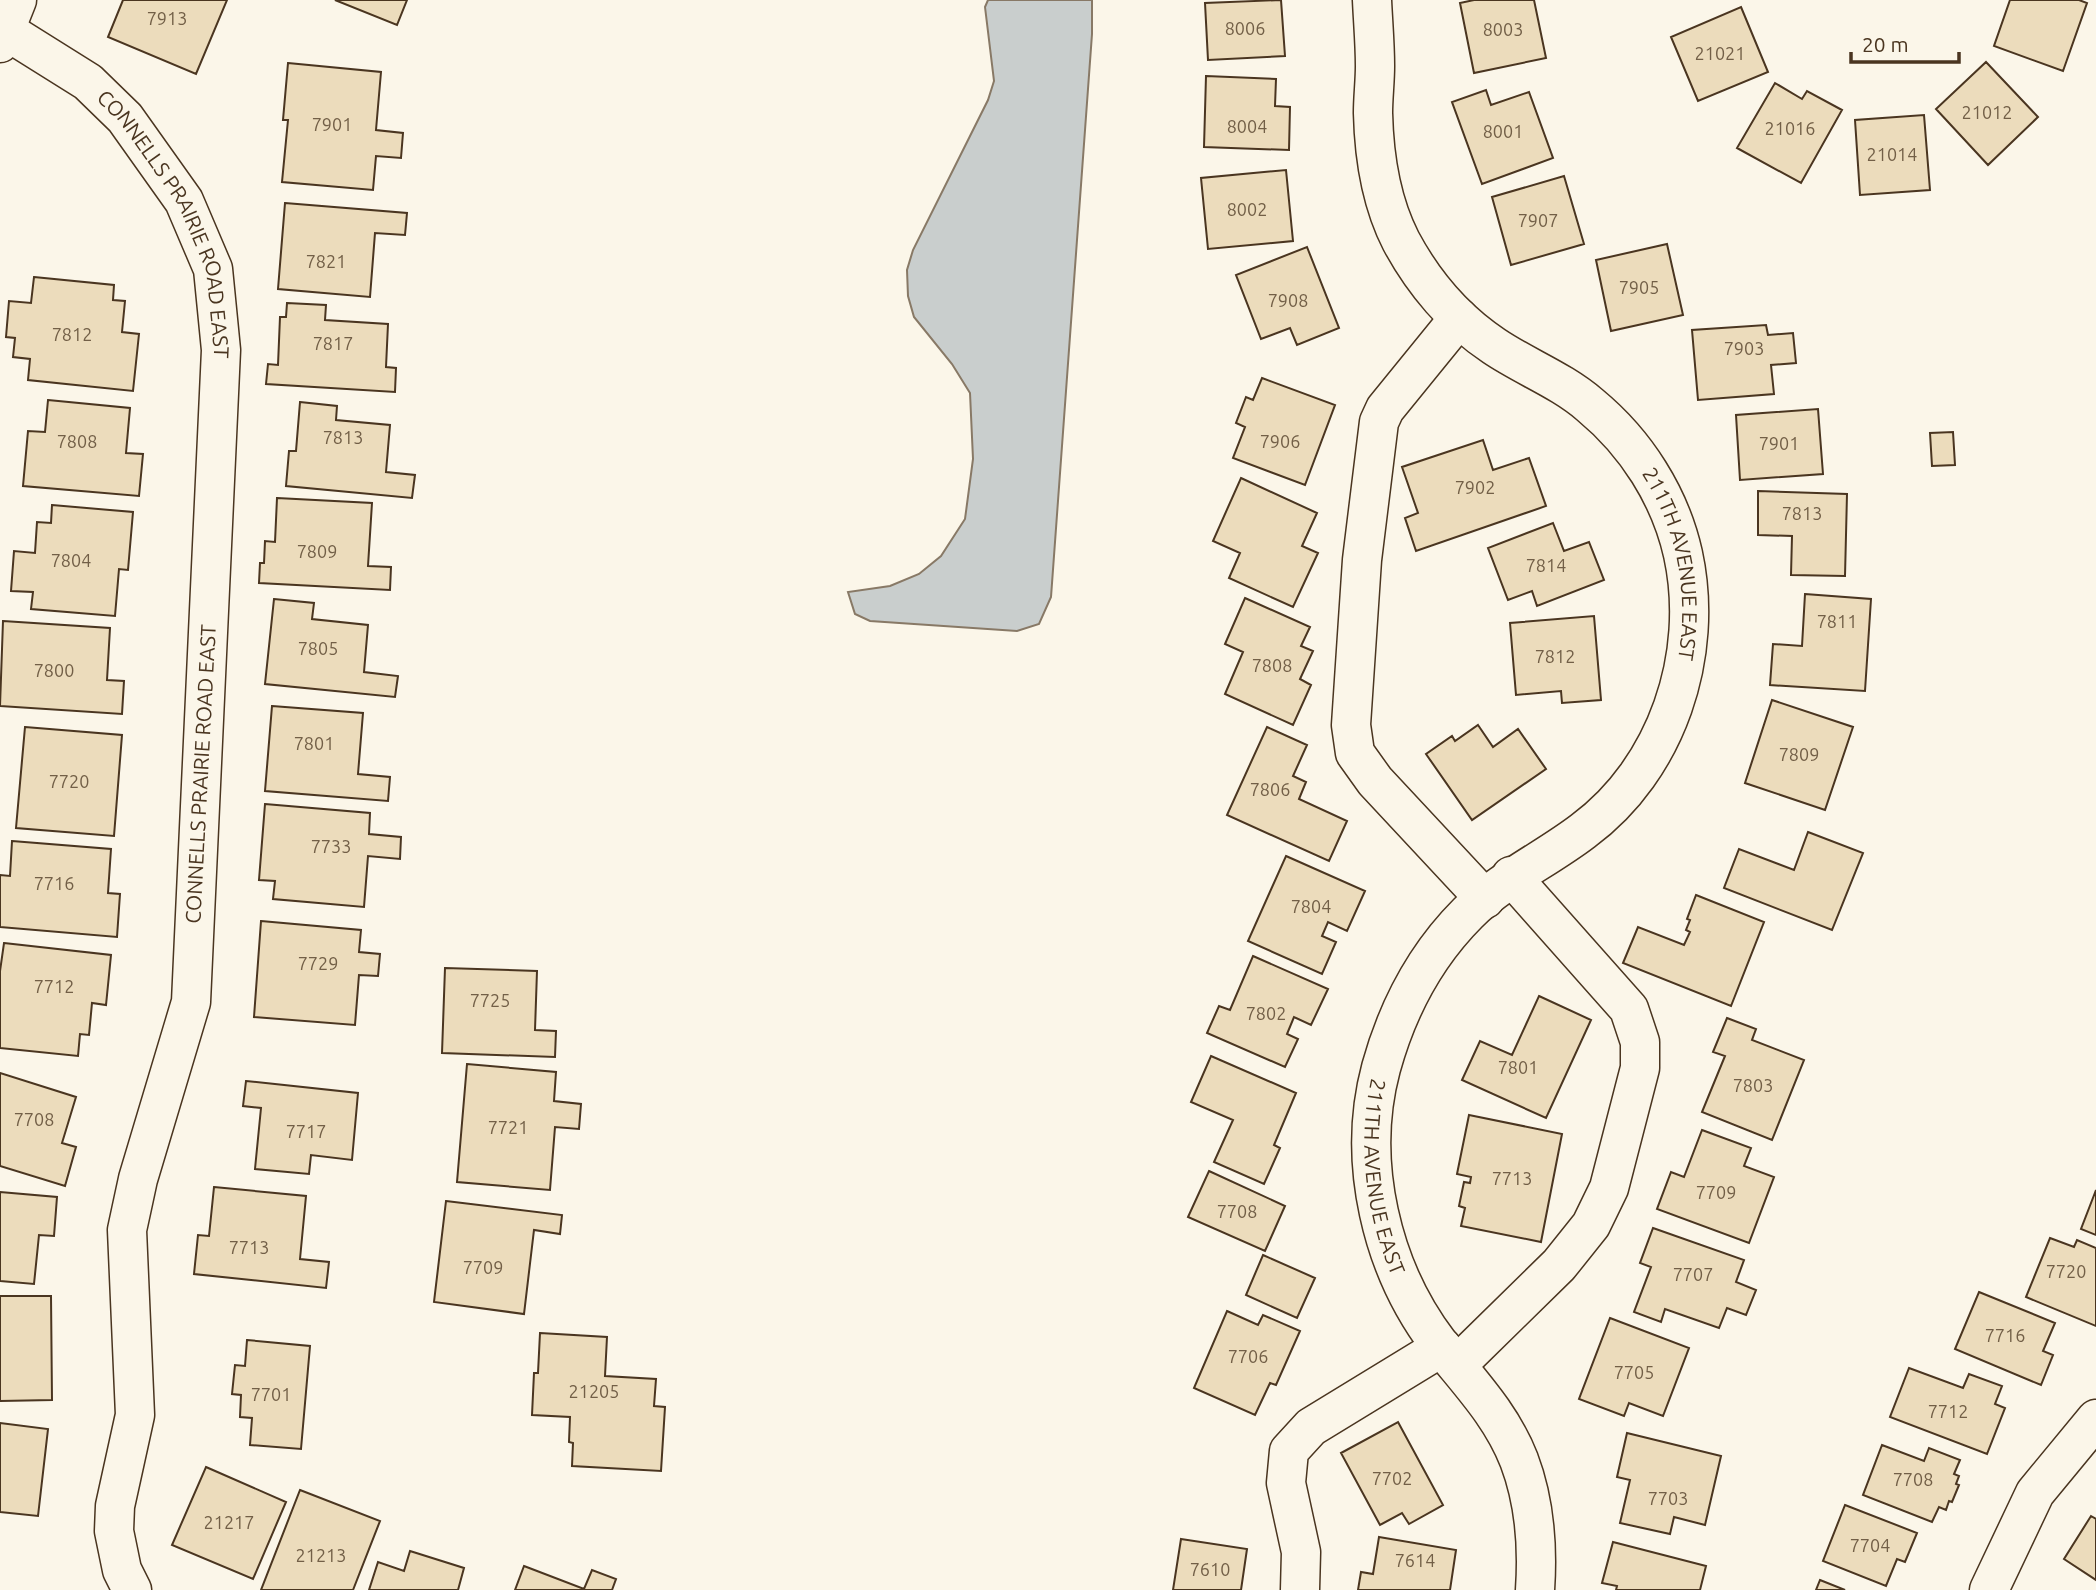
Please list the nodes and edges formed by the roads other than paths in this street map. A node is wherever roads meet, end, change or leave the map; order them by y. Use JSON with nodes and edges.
{"nodes":[{"id":1,"x":1372,"y":0,"type":"edge"},
{"id":2,"x":6,"y":25,"type":"edge"},
{"id":3,"x":1459,"y":318,"type":"junction"},
{"id":4,"x":1498,"y":887,"type":"junction"},
{"id":5,"x":1449,"y":1356,"type":"junction"},
{"id":6,"x":2096,"y":1419,"type":"edge"},
{"id":7,"x":132,"y":1590,"type":"edge"},
{"id":8,"x":1300,"y":1590,"type":"edge"},
{"id":9,"x":1535,"y":1590,"type":"edge"},
{"id":10,"x":1989,"y":1590,"type":"edge"}],
"edges":[{"from":1,"to":3,"type":"street","name":"211TH AVENUE EAST"},
{"from":2,"to":7,"type":"street","name":"CONNELLS PRAIRIE ROAD EAST"},
{"from":3,"to":4,"type":"street"},
{"from":3,"to":4,"type":"street","name":"211TH AVENUE EAST"},
{"from":4,"to":5,"type":"street","name":"211TH AVENUE EAST"},
{"from":4,"to":5,"type":"street"},
{"from":5,"to":8,"type":"street"},
{"from":5,"to":9,"type":"street","name":"211TH AVENUE EAST"},
{"from":6,"to":10,"type":"street"}]}
